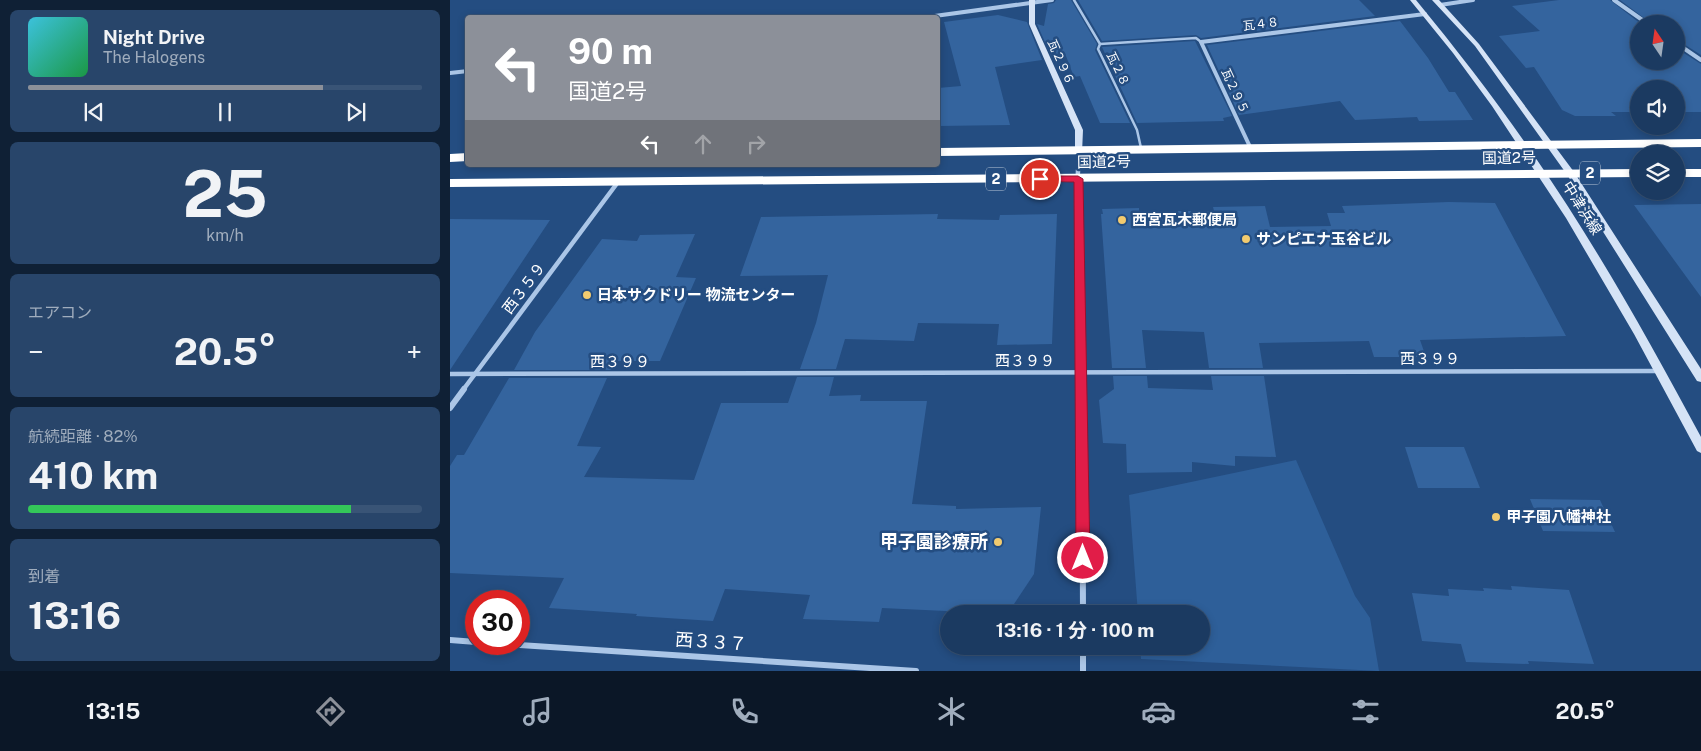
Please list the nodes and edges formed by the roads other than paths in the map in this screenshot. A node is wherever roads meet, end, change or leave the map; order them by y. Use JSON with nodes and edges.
{"nodes":[{"id":1,"x":1052,"y":0,"type":"edge"},
{"id":2,"x":1074,"y":0,"type":"edge"},
{"id":3,"x":1413,"y":0,"type":"edge"},
{"id":4,"x":1473,"y":0,"type":"edge"},
{"id":5,"x":1614,"y":0,"type":"edge"},
{"id":6,"x":1032,"y":2,"type":"edge"},
{"id":7,"x":1437,"y":2,"type":"edge"},
{"id":8,"x":1425,"y":14,"type":"junction"},
{"id":9,"x":940,"y":15,"type":"edge"},
{"id":10,"x":1635,"y":15,"type":"edge"},
{"id":11,"x":1201,"y":42,"type":"junction"},
{"id":12,"x":1100,"y":44,"type":"junction"},
{"id":13,"x":1685,"y":49,"type":"edge"},
{"id":14,"x":1701,"y":60,"type":"edge"},
{"id":15,"x":465,"y":71,"type":"edge"},
{"id":16,"x":450,"y":73,"type":"edge"},
{"id":17,"x":1701,"y":143,"type":"edge"},
{"id":18,"x":1522,"y":145,"type":"junction"},
{"id":19,"x":1551,"y":146,"type":"junction"},
{"id":20,"x":1251,"y":149,"type":"junction"},
{"id":21,"x":1142,"y":150,"type":"junction"},
{"id":22,"x":1079,"y":151,"type":"junction"},
{"id":23,"x":940,"y":152,"type":"edge"},
{"id":24,"x":450,"y":158,"type":"edge"},
{"id":25,"x":465,"y":158,"type":"edge"},
{"id":26,"x":1542,"y":173,"type":"junction"},
{"id":27,"x":1630,"y":173,"type":"edge"},
{"id":28,"x":1685,"y":173,"type":"edge"},
{"id":29,"x":1701,"y":173,"type":"edge"},
{"id":30,"x":1571,"y":174,"type":"junction"},
{"id":31,"x":1078,"y":179,"type":"junction"},
{"id":32,"x":618,"y":182,"type":"junction"},
{"id":33,"x":450,"y":183,"type":"edge"},
{"id":34,"x":1661,"y":371,"type":"junction"},
{"id":35,"x":450,"y":374,"type":"edge"},
{"id":36,"x":1082,"y":374,"type":"junction"},
{"id":37,"x":1700,"y":374,"type":"edge"},
{"id":38,"x":475,"y":375,"type":"junction"},
{"id":39,"x":450,"y":408,"type":"edge"},
{"id":40,"x":1701,"y":448,"type":"edge"},
{"id":41,"x":1083,"y":605,"type":"edge"},
{"id":42,"x":450,"y":640,"type":"edge"},
{"id":43,"x":465,"y":641,"type":"edge"},
{"id":44,"x":530,"y":646,"type":"edge"},
{"id":45,"x":1083,"y":655,"type":"edge"},
{"id":46,"x":916,"y":671,"type":"edge"},
{"id":47,"x":1083,"y":671,"type":"edge"}],
"edges":[{"from":1,"to":6,"type":"street"},
{"from":2,"to":12,"type":"lane","name":"瓦２８"},
{"from":3,"to":8,"type":"street","name":"中津浜線"},
{"from":4,"to":7,"type":"street"},
{"from":5,"to":10,"type":"street"},
{"from":6,"to":9,"type":"street"},
{"from":6,"to":22,"type":"street","name":"瓦２９６"},
{"from":7,"to":19,"type":"street","name":"中津浜線"},
{"from":8,"to":11,"type":"street","name":"瓦４８"},
{"from":8,"to":18,"type":"street","name":"中津浜線"},
{"from":11,"to":12,"type":"lane","name":"瓦４８"},
{"from":11,"to":20,"type":"street","name":"瓦２９５"},
{"from":12,"to":21,"type":"lane","name":"瓦２８"},
{"from":13,"to":14,"type":"street"},
{"from":15,"to":16,"type":"street"},
{"from":17,"to":19,"type":"highway","name":"国道2号","number":"2"},
{"from":18,"to":19,"type":"highway","name":"国道2号","number":"2"},
{"from":18,"to":20,"type":"highway","name":"国道2号","number":"2"},
{"from":18,"to":26,"type":"street","name":"中津浜線"},
{"from":19,"to":30,"type":"street","name":"中津浜線"},
{"from":20,"to":21,"type":"highway","name":"国道2号","number":"2"},
{"from":21,"to":22,"type":"highway","name":"国道2号","number":"2"},
{"from":22,"to":23,"type":"highway","name":"国道2号","number":"2"},
{"from":22,"to":31,"type":"street"},
{"from":24,"to":25,"type":"highway"},
{"from":26,"to":30,"type":"highway","name":"国道2号","number":"2"},
{"from":26,"to":31,"type":"highway","name":"国道2号","number":"2"},
{"from":26,"to":34,"type":"street","name":"中津浜線"},
{"from":27,"to":30,"type":"highway","name":"国道2号","number":"2"},
{"from":28,"to":29,"type":"highway"},
{"from":30,"to":37,"type":"street","name":"中津浜線"},
{"from":31,"to":32,"type":"highway","name":"国道2号","number":"2"},
{"from":31,"to":36,"type":"street"},
{"from":32,"to":33,"type":"highway","name":"国道2号","number":"2"},
{"from":32,"to":38,"type":"street","name":"西３５９"},
{"from":34,"to":36,"type":"street","name":"西３９９"},
{"from":34,"to":40,"type":"street","name":"中津浜線"},
{"from":35,"to":38,"type":"street","name":"西３９９"},
{"from":36,"to":38,"type":"street","name":"西３９９"},
{"from":36,"to":41,"type":"street"},
{"from":38,"to":39,"type":"street","name":"西３５９"},
{"from":42,"to":43,"type":"street"},
{"from":44,"to":46,"type":"street","name":"西３３７"},
{"from":45,"to":47,"type":"street"}]}
